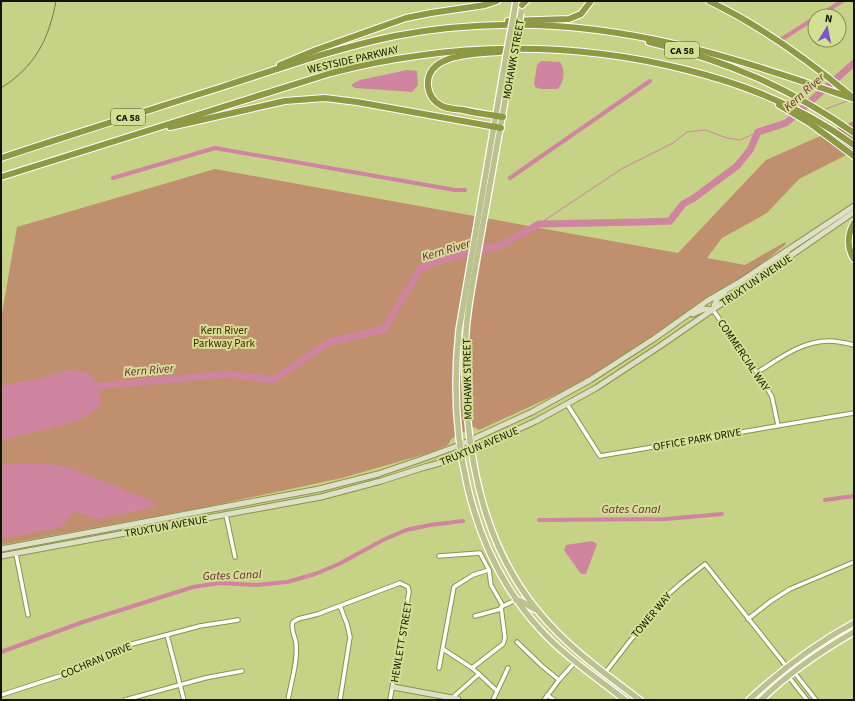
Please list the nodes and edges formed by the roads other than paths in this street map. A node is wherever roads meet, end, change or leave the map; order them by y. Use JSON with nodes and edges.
{"nodes":[{"id":1,"x":498,"y":1,"type":"edge"},
{"id":2,"x":516,"y":1,"type":"edge"},
{"id":3,"x":591,"y":1,"type":"edge"},
{"id":4,"x":709,"y":1,"type":"edge"},
{"id":5,"x":524,"y":2,"type":"edge"},
{"id":6,"x":589,"y":29,"type":"junction"},
{"id":7,"x":423,"y":31,"type":"junction"},
{"id":8,"x":565,"y":50,"type":"junction"},
{"id":9,"x":255,"y":76,"type":"junction"},
{"id":10,"x":753,"y":92,"type":"junction"},
{"id":11,"x":854,"y":99,"type":"edge"},
{"id":12,"x":499,"y":117,"type":"junction"},
{"id":13,"x":498,"y":127,"type":"junction"},
{"id":14,"x":854,"y":133,"type":"edge"},
{"id":15,"x":128,"y":137,"type":"junction"},
{"id":16,"x":854,"y":145,"type":"edge"},
{"id":17,"x":854,"y":156,"type":"edge"},
{"id":18,"x":1,"y":158,"type":"edge"},
{"id":19,"x":1,"y":177,"type":"edge"},
{"id":20,"x":854,"y":206,"type":"edge"},
{"id":21,"x":854,"y":212,"type":"edge"},
{"id":22,"x":854,"y":223,"type":"edge"},
{"id":23,"x":792,"y":247,"type":"junction"},
{"id":24,"x":854,"y":259,"type":"edge"},
{"id":25,"x":767,"y":272,"type":"junction"},
{"id":26,"x":738,"y":283,"type":"junction"},
{"id":27,"x":712,"y":310,"type":"junction"},
{"id":28,"x":684,"y":318,"type":"junction"},
{"id":29,"x":854,"y":345,"type":"edge"},
{"id":30,"x":758,"y":372,"type":"junction"},
{"id":31,"x":567,"y":404,"type":"junction"},
{"id":32,"x":854,"y":413,"type":"edge"},
{"id":33,"x":778,"y":425,"type":"junction"},
{"id":34,"x":470,"y":441,"type":"junction"},
{"id":35,"x":460,"y":445,"type":"junction"},
{"id":36,"x":472,"y":451,"type":"junction"},
{"id":37,"x":462,"y":455,"type":"junction"},
{"id":38,"x":244,"y":503,"type":"junction"},
{"id":39,"x":474,"y":510,"type":"junction"},
{"id":40,"x":226,"y":515,"type":"junction"},
{"id":41,"x":490,"y":527,"type":"junction"},
{"id":42,"x":49,"y":540,"type":"junction"},
{"id":43,"x":1,"y":550,"type":"edge"},
{"id":44,"x":16,"y":554,"type":"junction"},
{"id":45,"x":1,"y":556,"type":"edge"},
{"id":46,"x":440,"y":556,"type":"dead end"},
{"id":47,"x":235,"y":557,"type":"dead end"},
{"id":48,"x":854,"y":562,"type":"edge"},
{"id":49,"x":489,"y":570,"type":"junction"},
{"id":50,"x":516,"y":600,"type":"junction"},
{"id":51,"x":340,"y":606,"type":"junction"},
{"id":52,"x":502,"y":607,"type":"junction"},
{"id":53,"x":538,"y":612,"type":"junction"},
{"id":54,"x":28,"y":615,"type":"dead end"},
{"id":55,"x":475,"y":616,"type":"dead end"},
{"id":56,"x":748,"y":618,"type":"junction"},
{"id":57,"x":238,"y":620,"type":"dead end"},
{"id":58,"x":854,"y":623,"type":"edge"},
{"id":59,"x":854,"y":632,"type":"edge"},
{"id":60,"x":166,"y":635,"type":"junction"},
{"id":61,"x":517,"y":642,"type":"dead end"},
{"id":62,"x":443,"y":649,"type":"junction"},
{"id":63,"x":576,"y":661,"type":"junction"},
{"id":64,"x":787,"y":667,"type":"junction"},
{"id":65,"x":440,"y":668,"type":"dead end"},
{"id":66,"x":472,"y":668,"type":"junction"},
{"id":67,"x":508,"y":668,"type":"dead end"},
{"id":68,"x":586,"y":670,"type":"junction"},
{"id":69,"x":242,"y":671,"type":"dead end"},
{"id":70,"x":794,"y":672,"type":"junction"},
{"id":71,"x":605,"y":673,"type":"junction"},
{"id":72,"x":479,"y":674,"type":"junction"},
{"id":73,"x":788,"y":676,"type":"junction"},
{"id":74,"x":559,"y":680,"type":"junction"},
{"id":75,"x":600,"y":680,"type":"junction"},
{"id":76,"x":180,"y":685,"type":"junction"},
{"id":77,"x":393,"y":687,"type":"junction"},
{"id":78,"x":623,"y":687,"type":"junction"},
{"id":79,"x":497,"y":691,"type":"junction"},
{"id":80,"x":1,"y":695,"type":"edge"},
{"id":81,"x":547,"y":695,"type":"junction"},
{"id":82,"x":452,"y":698,"type":"junction"},
{"id":83,"x":125,"y":700,"type":"edge"},
{"id":84,"x":184,"y":700,"type":"edge"},
{"id":85,"x":288,"y":700,"type":"edge"},
{"id":86,"x":340,"y":700,"type":"edge"},
{"id":87,"x":390,"y":700,"type":"edge"},
{"id":88,"x":458,"y":700,"type":"edge"},
{"id":89,"x":493,"y":700,"type":"edge"},
{"id":90,"x":544,"y":700,"type":"edge"},
{"id":91,"x":554,"y":700,"type":"edge"},
{"id":92,"x":625,"y":700,"type":"edge"},
{"id":93,"x":640,"y":700,"type":"edge"},
{"id":94,"x":749,"y":700,"type":"edge"},
{"id":95,"x":761,"y":700,"type":"edge"},
{"id":96,"x":807,"y":700,"type":"edge"},
{"id":97,"x":816,"y":700,"type":"edge"}],
"edges":[{"from":1,"to":9,"type":"highway"},
{"from":2,"to":12,"type":"main road","name":"MOHAWK STREET","bridge":true},
{"from":3,"to":7,"type":"highway"},
{"from":4,"to":11,"type":"highway"},
{"from":5,"to":12,"type":"main road","name":"MOHAWK STREET","bridge":true},
{"from":6,"to":7,"type":"highway","name":"WESTSIDE PARKWAY"},
{"from":6,"to":11,"type":"highway"},
{"from":6,"to":14,"type":"highway","number":"CA 58"},
{"from":7,"to":9,"type":"highway","name":"WESTSIDE PARKWAY"},
{"from":8,"to":10,"type":"highway","name":"WESTSIDE PARKWAY"},
{"from":8,"to":12,"type":"highway"},
{"from":8,"to":15,"type":"highway","name":"WESTSIDE PARKWAY"},
{"from":9,"to":18,"type":"highway","name":"WESTSIDE PARKWAY","number":"CA 58"},
{"from":10,"to":16,"type":"highway"},
{"from":10,"to":17,"type":"highway"},
{"from":12,"to":13,"type":"main road","name":"MOHAWK STREET"},
{"from":13,"to":15,"type":"highway"},
{"from":13,"to":34,"type":"main road","name":"MOHAWK STREET"},
{"from":13,"to":35,"type":"main road","name":"MOHAWK STREET"},
{"from":15,"to":19,"type":"highway","name":"WESTSIDE PARKWAY","number":"CA 58"},
{"from":20,"to":23,"type":"main road","name":"TRUXTUN AVENUE"},
{"from":21,"to":25,"type":"main road","name":"TRUXTUN AVENUE"},
{"from":22,"to":24,"type":"highway"},
{"from":23,"to":25,"type":"main road"},
{"from":23,"to":26,"type":"main road","name":"TRUXTUN AVENUE"},
{"from":25,"to":27,"type":"main road","name":"TRUXTUN AVENUE"},
{"from":26,"to":27,"type":"main road"},
{"from":26,"to":28,"type":"main road","name":"TRUXTUN AVENUE"},
{"from":27,"to":28,"type":"main road"},
{"from":27,"to":30,"type":"street","name":"COMMERCIAL WAY"},
{"from":27,"to":31,"type":"main road","name":"TRUXTUN AVENUE"},
{"from":28,"to":34,"type":"main road","name":"TRUXTUN AVENUE"},
{"from":29,"to":30,"type":"street"},
{"from":30,"to":33,"type":"street","name":"COMMERCIAL WAY"},
{"from":31,"to":33,"type":"street","name":"OFFICE PARK DRIVE"},
{"from":31,"to":36,"type":"main road","name":"TRUXTUN AVENUE"},
{"from":32,"to":33,"type":"street","name":"OFFICE PARK DRIVE"},
{"from":34,"to":35,"type":"main road","name":"TRUXTUN AVENUE"},
{"from":34,"to":36,"type":"main road","name":"MOHAWK STREET"},
{"from":35,"to":37,"type":"main road","name":"MOHAWK STREET"},
{"from":35,"to":38,"type":"main road","name":"TRUXTUN AVENUE"},
{"from":36,"to":37,"type":"main road","name":"TRUXTUN AVENUE"},
{"from":36,"to":41,"type":"main road","name":"MOHAWK STREET"},
{"from":37,"to":39,"type":"main road","name":"MOHAWK STREET"},
{"from":37,"to":40,"type":"main road","name":"TRUXTUN AVENUE"},
{"from":38,"to":40,"type":"main road"},
{"from":38,"to":42,"type":"main road","name":"TRUXTUN AVENUE"},
{"from":39,"to":41,"type":"main road"},
{"from":39,"to":50,"type":"main road","name":"MOHAWK STREET"},
{"from":40,"to":44,"type":"main road","name":"TRUXTUN AVENUE"},
{"from":40,"to":47,"type":"street"},
{"from":41,"to":53,"type":"main road","name":"MOHAWK STREET"},
{"from":42,"to":43,"type":"main road","name":"TRUXTUN AVENUE"},
{"from":42,"to":44,"type":"main road"},
{"from":43,"to":44,"type":"main road"},
{"from":44,"to":45,"type":"main road","name":"TRUXTUN AVENUE"},
{"from":44,"to":54,"type":"street"},
{"from":46,"to":49,"type":"street"},
{"from":48,"to":56,"type":"street"},
{"from":49,"to":52,"type":"street"},
{"from":49,"to":62,"type":"street"},
{"from":50,"to":52,"type":"street"},
{"from":50,"to":53,"type":"main road"},
{"from":50,"to":63,"type":"main road","name":"MOHAWK STREET"},
{"from":51,"to":77,"type":"street","name":"HEWLETT STREET"},
{"from":51,"to":85,"type":"street"},
{"from":51,"to":86,"type":"street"},
{"from":52,"to":55,"type":"street"},
{"from":52,"to":66,"type":"street"},
{"from":53,"to":71,"type":"main road","name":"MOHAWK STREET"},
{"from":56,"to":64,"type":"street"},
{"from":56,"to":71,"type":"street","name":"TOWER WAY"},
{"from":57,"to":60,"type":"street","name":"COCHRAN DRIVE"},
{"from":58,"to":64,"type":"main road"},
{"from":59,"to":70,"type":"main road"},
{"from":60,"to":76,"type":"street"},
{"from":60,"to":80,"type":"street","name":"COCHRAN DRIVE"},
{"from":61,"to":74,"type":"street"},
{"from":62,"to":65,"type":"street"},
{"from":62,"to":66,"type":"street"},
{"from":63,"to":68,"type":"main road","name":"MOHAWK STREET"},
{"from":63,"to":74,"type":"street"},
{"from":64,"to":94,"type":"main road"},
{"from":66,"to":72,"type":"street"},
{"from":67,"to":79,"type":"street"},
{"from":68,"to":71,"type":"main road"},
{"from":68,"to":75,"type":"main road","name":"MOHAWK STREET"},
{"from":69,"to":76,"type":"street"},
{"from":70,"to":73,"type":"main road"},
{"from":70,"to":97,"type":"street"},
{"from":71,"to":78,"type":"main road","name":"MOHAWK STREET"},
{"from":72,"to":79,"type":"street"},
{"from":72,"to":82,"type":"street"},
{"from":73,"to":95,"type":"main road"},
{"from":73,"to":96,"type":"street"},
{"from":74,"to":81,"type":"street"},
{"from":75,"to":78,"type":"main road"},
{"from":75,"to":92,"type":"main road","name":"MOHAWK STREET"},
{"from":76,"to":83,"type":"street"},
{"from":76,"to":84,"type":"street"},
{"from":77,"to":82,"type":"main road"},
{"from":77,"to":87,"type":"street","name":"HEWLETT STREET"},
{"from":78,"to":93,"type":"main road","name":"MOHAWK STREET"},
{"from":79,"to":89,"type":"street"},
{"from":81,"to":90,"type":"street"},
{"from":81,"to":91,"type":"street"},
{"from":82,"to":88,"type":"main road"}]}
